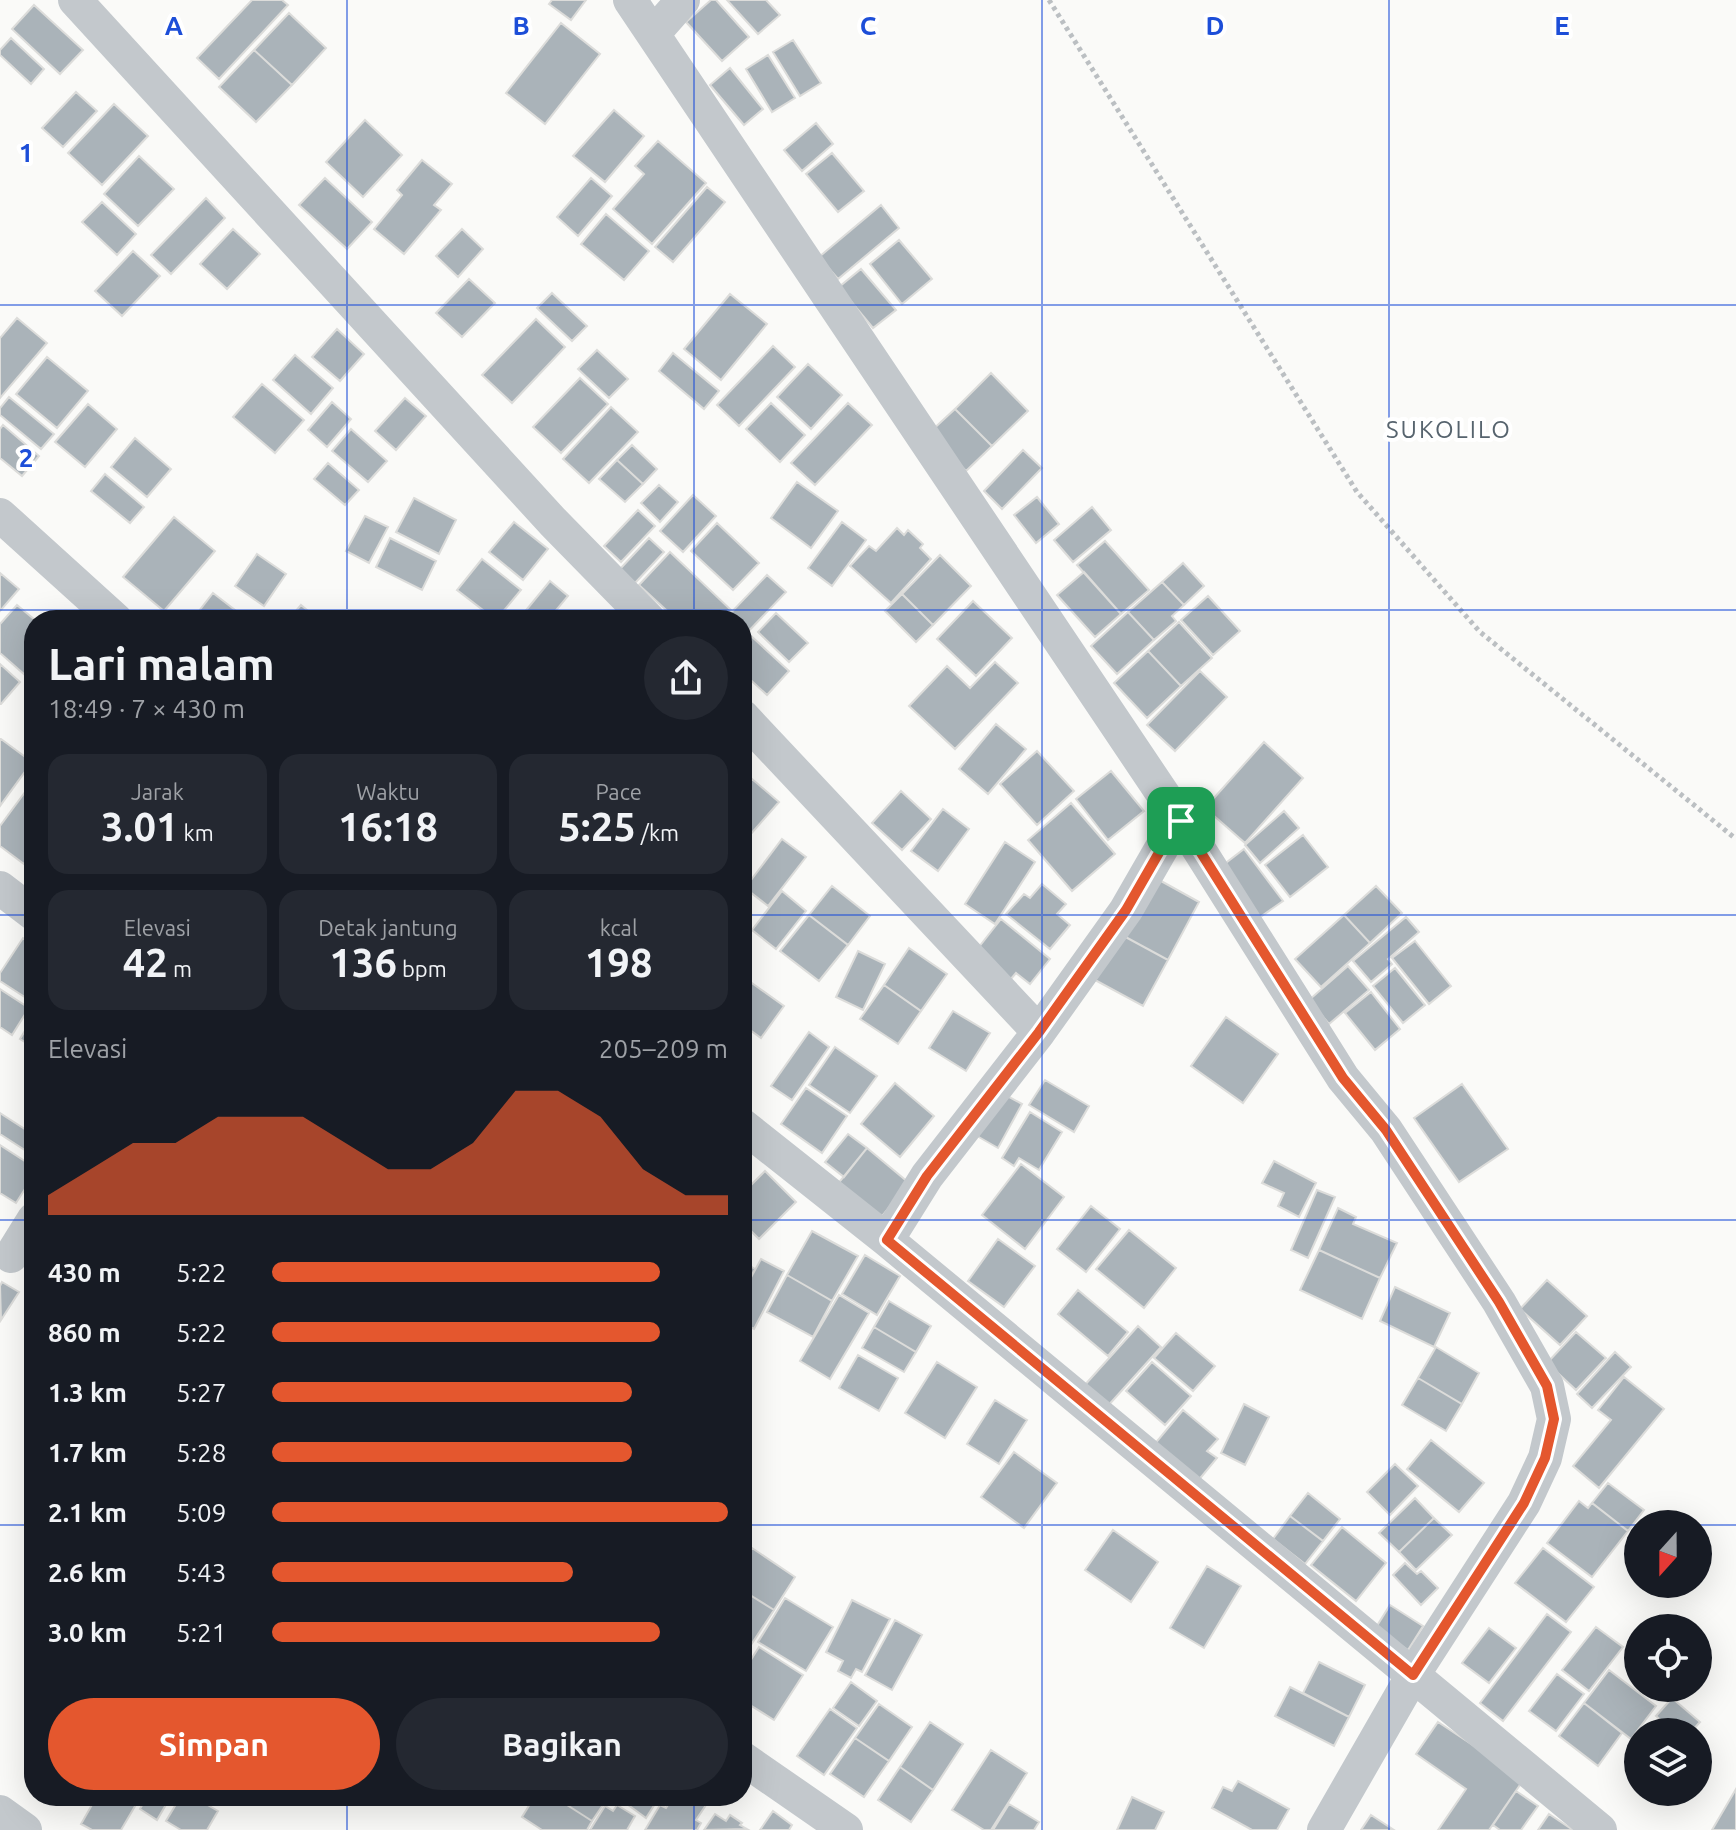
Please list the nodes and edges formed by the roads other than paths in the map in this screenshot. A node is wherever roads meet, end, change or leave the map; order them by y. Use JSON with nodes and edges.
{"nodes":[{"id":1,"x":75,"y":0,"type":"edge"},
{"id":2,"x":630,"y":0,"type":"edge"},
{"id":3,"x":683,"y":0,"type":"edge"},
{"id":4,"x":653,"y":34,"type":"junction"},
{"id":5,"x":0,"y":515,"type":"edge"},
{"id":6,"x":105,"y":610,"type":"edge"},
{"id":7,"x":639,"y":610,"type":"edge"},
{"id":8,"x":752,"y":727,"type":"edge"},
{"id":9,"x":1181,"y":821,"type":"junction"},
{"id":10,"x":0,"y":888,"type":"edge"},
{"id":11,"x":24,"y":906,"type":"edge"},
{"id":12,"x":1039,"y":1032,"type":"junction"},
{"id":13,"x":752,"y":1133,"type":"edge"},
{"id":14,"x":24,"y":1240,"type":"edge"},
{"id":15,"x":887,"y":1240,"type":"junction"},
{"id":16,"x":15,"y":1258,"type":"edge"},
{"id":17,"x":1413,"y":1675,"type":"junction"},
{"id":18,"x":752,"y":1765,"type":"edge"},
{"id":19,"x":0,"y":1812,"type":"edge"},
{"id":20,"x":25,"y":1830,"type":"edge"},
{"id":21,"x":846,"y":1830,"type":"edge"},
{"id":22,"x":1324,"y":1830,"type":"edge"},
{"id":23,"x":1600,"y":1830,"type":"edge"}],
"edges":[{"from":1,"to":7,"type":"street"},
{"from":2,"to":4,"type":"street"},
{"from":3,"to":4,"type":"street"},
{"from":4,"to":9,"type":"street"},
{"from":5,"to":6,"type":"street"},
{"from":8,"to":12,"type":"street"},
{"from":9,"to":12,"type":"street"},
{"from":9,"to":17,"type":"street"},
{"from":10,"to":11,"type":"street"},
{"from":12,"to":15,"type":"street"},
{"from":13,"to":15,"type":"street"},
{"from":14,"to":16,"type":"street"},
{"from":15,"to":17,"type":"street"},
{"from":17,"to":22,"type":"street"},
{"from":17,"to":23,"type":"street"},
{"from":18,"to":21,"type":"street"},
{"from":19,"to":20,"type":"street"}]}
